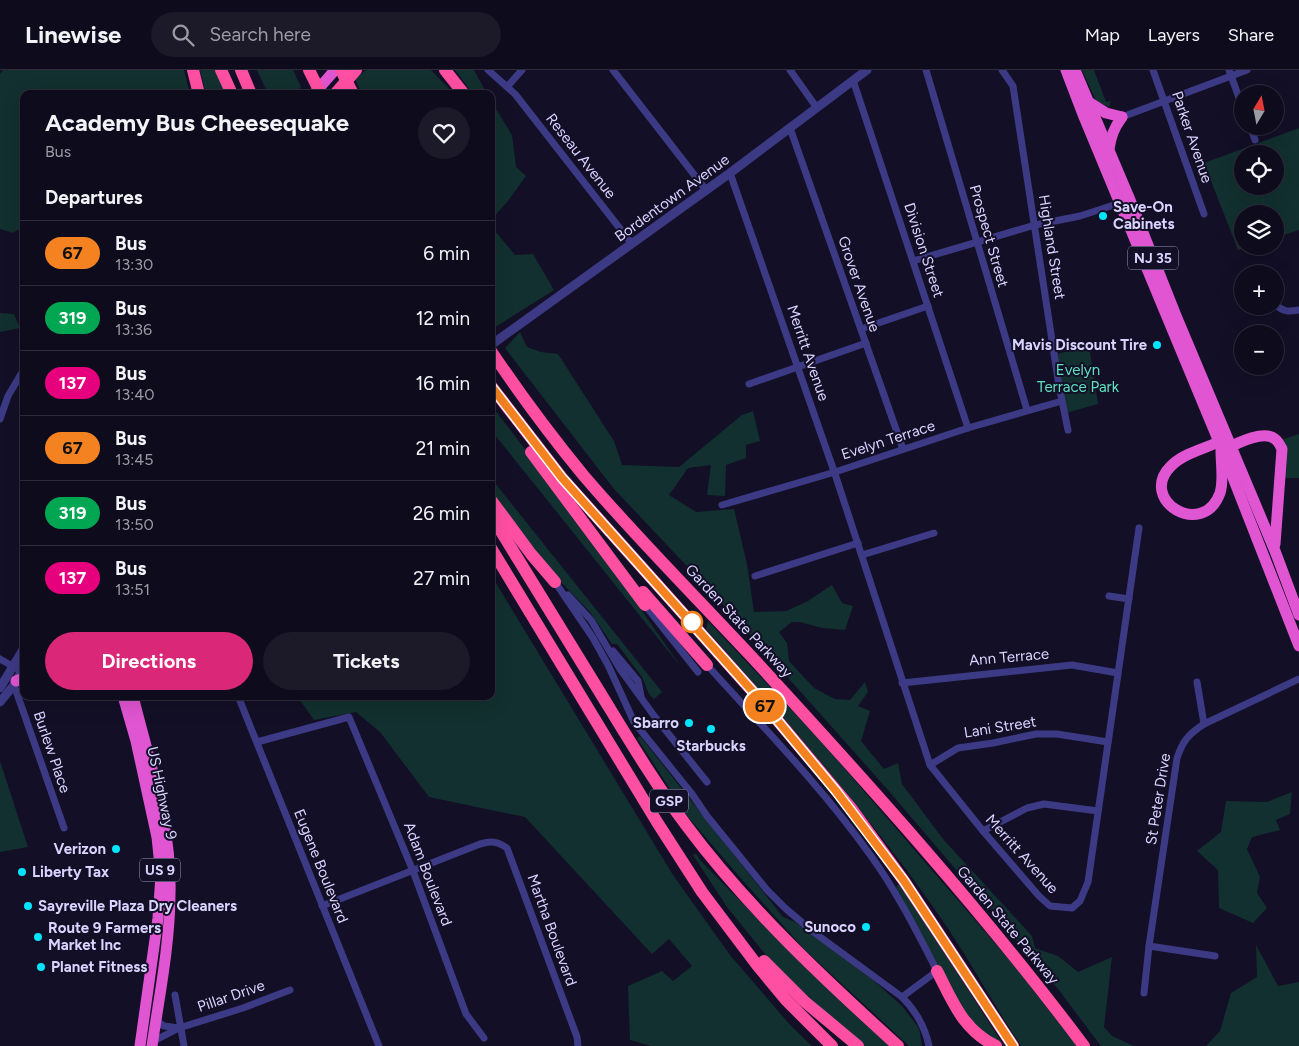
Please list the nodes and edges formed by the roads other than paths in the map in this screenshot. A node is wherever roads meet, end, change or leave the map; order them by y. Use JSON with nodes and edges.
{"nodes":[{"id":1,"x":193,"y":70,"type":"edge"},
{"id":2,"x":221,"y":70,"type":"edge"},
{"id":3,"x":241,"y":70,"type":"edge"},
{"id":4,"x":309,"y":70,"type":"edge"},
{"id":5,"x":334,"y":70,"type":"edge"},
{"id":6,"x":341,"y":70,"type":"edge"},
{"id":7,"x":348,"y":70,"type":"edge"},
{"id":8,"x":356,"y":70,"type":"edge"},
{"id":9,"x":445,"y":70,"type":"edge"},
{"id":10,"x":488,"y":70,"type":"edge"},
{"id":11,"x":522,"y":70,"type":"edge"},
{"id":12,"x":614,"y":70,"type":"edge"},
{"id":13,"x":790,"y":70,"type":"edge"},
{"id":14,"x":867,"y":70,"type":"edge"},
{"id":15,"x":926,"y":70,"type":"edge"},
{"id":16,"x":1002,"y":70,"type":"edge"},
{"id":17,"x":1058,"y":70,"type":"edge"},
{"id":18,"x":1066,"y":70,"type":"edge"},
{"id":19,"x":1075,"y":70,"type":"edge"},
{"id":20,"x":1153,"y":70,"type":"edge"},
{"id":21,"x":1247,"y":70,"type":"edge"},
{"id":22,"x":1230,"y":73,"type":"edge"},
{"id":23,"x":853,"y":80,"type":"junction"},
{"id":24,"x":1234,"y":85,"type":"edge"},
{"id":25,"x":507,"y":87,"type":"junction"},
{"id":26,"x":198,"y":90,"type":"edge"},
{"id":27,"x":230,"y":90,"type":"edge"},
{"id":28,"x":249,"y":90,"type":"edge"},
{"id":29,"x":317,"y":90,"type":"edge"},
{"id":30,"x":319,"y":90,"type":"edge"},
{"id":31,"x":330,"y":90,"type":"edge"},
{"id":32,"x":338,"y":90,"type":"edge"},
{"id":33,"x":342,"y":90,"type":"edge"},
{"id":34,"x":351,"y":90,"type":"edge"},
{"id":35,"x":461,"y":90,"type":"edge"},
{"id":36,"x":1165,"y":100,"type":"junction"},
{"id":37,"x":1088,"y":101,"type":"junction"},
{"id":38,"x":817,"y":108,"type":"junction"},
{"id":39,"x":1084,"y":117,"type":"junction"},
{"id":40,"x":1122,"y":117,"type":"junction"},
{"id":41,"x":790,"y":128,"type":"junction"},
{"id":42,"x":1253,"y":135,"type":"edge"},
{"id":43,"x":1255,"y":140,"type":"dead end"},
{"id":44,"x":1109,"y":151,"type":"junction"},
{"id":45,"x":730,"y":173,"type":"junction"},
{"id":46,"x":706,"y":190,"type":"junction"},
{"id":47,"x":1120,"y":203,"type":"junction"},
{"id":48,"x":1204,"y":214,"type":"dead end"},
{"id":49,"x":1035,"y":225,"type":"junction"},
{"id":50,"x":977,"y":242,"type":"junction"},
{"id":51,"x":632,"y":244,"type":"junction"},
{"id":52,"x":913,"y":261,"type":"junction"},
{"id":53,"x":928,"y":306,"type":"junction"},
{"id":54,"x":1299,"y":310,"type":"edge"},
{"id":55,"x":1284,"y":311,"type":"edge"},
{"id":56,"x":860,"y":329,"type":"junction"},
{"id":57,"x":495,"y":342,"type":"edge"},
{"id":58,"x":866,"y":344,"type":"junction"},
{"id":59,"x":495,"y":357,"type":"edge"},
{"id":60,"x":799,"y":366,"type":"junction"},
{"id":61,"x":20,"y":376,"type":"edge"},
{"id":62,"x":749,"y":384,"type":"dead end"},
{"id":63,"x":495,"y":392,"type":"edge"},
{"id":64,"x":495,"y":395,"type":"edge"},
{"id":65,"x":1062,"y":401,"type":"junction"},
{"id":66,"x":1027,"y":410,"type":"junction"},
{"id":67,"x":0,"y":419,"type":"edge"},
{"id":68,"x":968,"y":428,"type":"junction"},
{"id":69,"x":1068,"y":430,"type":"dead end"},
{"id":70,"x":1224,"y":444,"type":"junction"},
{"id":71,"x":903,"y":449,"type":"junction"},
{"id":72,"x":835,"y":472,"type":"junction"},
{"id":73,"x":722,"y":504,"type":"dead end"},
{"id":74,"x":495,"y":505,"type":"edge"},
{"id":75,"x":495,"y":522,"type":"edge"},
{"id":76,"x":1139,"y":528,"type":"dead end"},
{"id":77,"x":934,"y":533,"type":"dead end"},
{"id":78,"x":596,"y":540,"type":"junction"},
{"id":79,"x":858,"y":543,"type":"junction"},
{"id":80,"x":1275,"y":551,"type":"junction"},
{"id":81,"x":495,"y":555,"type":"edge"},
{"id":82,"x":862,"y":555,"type":"junction"},
{"id":83,"x":755,"y":576,"type":"dead end"},
{"id":84,"x":555,"y":582,"type":"junction"},
{"id":85,"x":1109,"y":596,"type":"dead end"},
{"id":86,"x":1129,"y":599,"type":"junction"},
{"id":87,"x":645,"y":605,"type":"joint"},
{"id":88,"x":1299,"y":616,"type":"edge"},
{"id":89,"x":1299,"y":646,"type":"edge"},
{"id":90,"x":0,"y":659,"type":"edge"},
{"id":91,"x":702,"y":668,"type":"junction"},
{"id":92,"x":1118,"y":673,"type":"junction"},
{"id":93,"x":19,"y":674,"type":"edge"},
{"id":94,"x":1299,"y":679,"type":"edge"},
{"id":95,"x":902,"y":682,"type":"junction"},
{"id":96,"x":1197,"y":682,"type":"dead end"},
{"id":97,"x":0,"y":688,"type":"edge"},
{"id":98,"x":27,"y":700,"type":"edge"},
{"id":99,"x":124,"y":700,"type":"edge"},
{"id":100,"x":134,"y":700,"type":"edge"},
{"id":101,"x":240,"y":700,"type":"edge"},
{"id":102,"x":0,"y":702,"type":"edge"},
{"id":103,"x":1204,"y":724,"type":"junction"},
{"id":104,"x":257,"y":742,"type":"junction"},
{"id":105,"x":1108,"y":742,"type":"junction"},
{"id":106,"x":930,"y":765,"type":"junction"},
{"id":107,"x":707,"y":782,"type":"dead end"},
{"id":108,"x":1098,"y":811,"type":"junction"},
{"id":109,"x":658,"y":822,"type":"junction"},
{"id":110,"x":64,"y":828,"type":"dead end"},
{"id":111,"x":983,"y":831,"type":"junction"},
{"id":112,"x":413,"y":871,"type":"junction"},
{"id":113,"x":322,"y":906,"type":"junction"},
{"id":114,"x":1149,"y":946,"type":"junction"},
{"id":115,"x":1215,"y":956,"type":"dead end"},
{"id":116,"x":937,"y":972,"type":"junction"},
{"id":117,"x":290,"y":990,"type":"dead end"},
{"id":118,"x":1144,"y":993,"type":"dead end"},
{"id":119,"x":175,"y":995,"type":"dead end"},
{"id":120,"x":902,"y":998,"type":"junction"},
{"id":121,"x":156,"y":1020,"type":"junction"},
{"id":122,"x":180,"y":1028,"type":"junction"},
{"id":123,"x":484,"y":1038,"type":"dead end"},
{"id":124,"x":152,"y":1044,"type":"edge"},
{"id":125,"x":1012,"y":1044,"type":"edge"},
{"id":126,"x":140,"y":1046,"type":"edge"},
{"id":127,"x":184,"y":1046,"type":"edge"},
{"id":128,"x":379,"y":1046,"type":"edge"},
{"id":129,"x":578,"y":1046,"type":"edge"},
{"id":130,"x":832,"y":1046,"type":"edge"},
{"id":131,"x":858,"y":1046,"type":"edge"},
{"id":132,"x":898,"y":1046,"type":"edge"},
{"id":133,"x":929,"y":1046,"type":"edge"},
{"id":134,"x":996,"y":1046,"type":"edge"},
{"id":135,"x":1084,"y":1046,"type":"edge"}],
"edges":[{"from":1,"to":26,"type":"highway"},
{"from":2,"to":27,"type":"highway"},
{"from":3,"to":28,"type":"highway"},
{"from":4,"to":30,"type":"highway","bridge":true},
{"from":5,"to":29,"type":"highway"},
{"from":5,"to":33,"type":"highway"},
{"from":6,"to":34,"type":"highway","bridge":true},
{"from":7,"to":31,"type":"highway"},
{"from":8,"to":32,"type":"highway"},
{"from":9,"to":35,"type":"highway"},
{"from":10,"to":25,"type":"street","name":"Reseau Avenue"},
{"from":11,"to":25,"type":"street"},
{"from":12,"to":46,"type":"street"},
{"from":13,"to":38,"type":"street"},
{"from":14,"to":23,"type":"street","name":"Bordentown Avenue"},
{"from":15,"to":50,"type":"street","name":"Prospect Street"},
{"from":16,"to":49,"type":"street","name":"Highland Street"},
{"from":17,"to":39,"type":"highway"},
{"from":18,"to":39,"type":"highway","number":"NJ 35"},
{"from":19,"to":37,"type":"highway","number":"NJ 35"},
{"from":20,"to":36,"type":"street","name":"Parker Avenue"},
{"from":21,"to":22,"type":"street"},
{"from":22,"to":24,"type":"street"},
{"from":22,"to":36,"type":"street"},
{"from":23,"to":38,"type":"street","name":"Bordentown Avenue"},
{"from":23,"to":52,"type":"street","name":"Division Street"},
{"from":25,"to":51,"type":"street","name":"Reseau Avenue"},
{"from":36,"to":40,"type":"street"},
{"from":36,"to":48,"type":"street","name":"Parker Avenue"},
{"from":37,"to":40,"type":"highway"},
{"from":37,"to":44,"type":"highway","number":"NJ 35"},
{"from":38,"to":41,"type":"street","name":"Bordentown Avenue"},
{"from":39,"to":47,"type":"highway","number":"NJ 35"},
{"from":40,"to":44,"type":"highway"},
{"from":41,"to":45,"type":"street","name":"Bordentown Avenue"},
{"from":41,"to":56,"type":"street","name":"Grover Avenue"},
{"from":42,"to":43,"type":"street"},
{"from":44,"to":70,"type":"highway","number":"NJ 35"},
{"from":45,"to":46,"type":"street","name":"Bordentown Avenue"},
{"from":45,"to":60,"type":"street","name":"Merritt Avenue"},
{"from":46,"to":51,"type":"street","name":"Bordentown Avenue"},
{"from":47,"to":49,"type":"street"},
{"from":47,"to":70,"type":"highway","number":"NJ 35"},
{"from":49,"to":50,"type":"street"},
{"from":49,"to":65,"type":"street","name":"Highland Street"},
{"from":50,"to":52,"type":"street"},
{"from":50,"to":66,"type":"street","name":"Prospect Street"},
{"from":51,"to":57,"type":"street","name":"Bordentown Avenue"},
{"from":52,"to":53,"type":"street","name":"Division Street"},
{"from":53,"to":56,"type":"street"},
{"from":53,"to":68,"type":"street","name":"Division Street"},
{"from":54,"to":55,"type":"street"},
{"from":56,"to":58,"type":"street","name":"Grover Avenue"},
{"from":58,"to":60,"type":"street"},
{"from":58,"to":71,"type":"street","name":"Grover Avenue"},
{"from":59,"to":135,"type":"highway","name":"Garden State Parkway"},
{"from":60,"to":62,"type":"street"},
{"from":60,"to":72,"type":"street","name":"Merritt Avenue"},
{"from":61,"to":67,"type":"street"},
{"from":63,"to":125,"type":"highway"},
{"from":64,"to":78,"type":"highway"},
{"from":65,"to":66,"type":"street","name":"Evelyn Terrace"},
{"from":65,"to":69,"type":"street","name":"Highland Street"},
{"from":66,"to":68,"type":"street","name":"Evelyn Terrace"},
{"from":68,"to":71,"type":"street","name":"Evelyn Terrace"},
{"from":70,"to":70,"type":"highway"},
{"from":70,"to":80,"type":"highway","number":"NJ 35"},
{"from":70,"to":80,"type":"highway"},
{"from":70,"to":89,"type":"highway","number":"NJ 35"},
{"from":71,"to":72,"type":"street","name":"Evelyn Terrace"},
{"from":72,"to":73,"type":"street","name":"Evelyn Terrace"},
{"from":72,"to":79,"type":"street","name":"Merritt Avenue"},
{"from":74,"to":84,"type":"highway"},
{"from":75,"to":132,"type":"highway","number":"GSP"},
{"from":76,"to":86,"type":"street","name":"Merritt Avenue"},
{"from":77,"to":82,"type":"street"},
{"from":78,"to":87,"type":"highway"},
{"from":78,"to":91,"type":"highway"},
{"from":79,"to":82,"type":"street","name":"Merritt Avenue"},
{"from":79,"to":83,"type":"street"},
{"from":80,"to":88,"type":"highway","number":"NJ 35"},
{"from":81,"to":109,"type":"highway","number":"GSP"},
{"from":82,"to":95,"type":"street","name":"Merritt Avenue"},
{"from":84,"to":107,"type":"street"},
{"from":84,"to":120,"type":"street"},
{"from":85,"to":86,"type":"street"},
{"from":86,"to":92,"type":"street","name":"Merritt Avenue"},
{"from":87,"to":91,"type":"street"},
{"from":90,"to":93,"type":"street"},
{"from":91,"to":116,"type":"street"},
{"from":92,"to":95,"type":"street","name":"Ann Terrace"},
{"from":92,"to":105,"type":"street","name":"Merritt Avenue"},
{"from":93,"to":97,"type":"street"},
{"from":93,"to":102,"type":"street"},
{"from":94,"to":103,"type":"street","name":"St Peter Drive"},
{"from":95,"to":106,"type":"street","name":"Merritt Avenue"},
{"from":96,"to":103,"type":"street"},
{"from":98,"to":110,"type":"street","name":"Burlew Place"},
{"from":99,"to":126,"type":"highway","name":"US Highway 9","number":"US 9"},
{"from":100,"to":121,"type":"highway","name":"US Highway 9","number":"US 9"},
{"from":101,"to":104,"type":"street","name":"Eugene Boulevard"},
{"from":103,"to":114,"type":"street","name":"St Peter Drive"},
{"from":104,"to":112,"type":"street","name":"Adam Boulevard"},
{"from":104,"to":113,"type":"street","name":"Eugene Boulevard"},
{"from":105,"to":106,"type":"street","name":"Lani Street"},
{"from":105,"to":108,"type":"street","name":"Merritt Avenue"},
{"from":106,"to":111,"type":"street","name":"Merritt Avenue"},
{"from":108,"to":111,"type":"street"},
{"from":108,"to":111,"type":"street","name":"Merritt Avenue"},
{"from":109,"to":130,"type":"highway","number":"GSP"},
{"from":109,"to":131,"type":"highway"},
{"from":112,"to":113,"type":"street"},
{"from":112,"to":123,"type":"street","name":"Adam Boulevard"},
{"from":112,"to":129,"type":"street","name":"Martha Boulevard"},
{"from":113,"to":128,"type":"street","name":"Eugene Boulevard"},
{"from":114,"to":115,"type":"street"},
{"from":114,"to":118,"type":"street","name":"St Peter Drive"},
{"from":116,"to":120,"type":"street"},
{"from":116,"to":134,"type":"highway"},
{"from":117,"to":122,"type":"street","name":"Pillar Drive"},
{"from":119,"to":122,"type":"street"},
{"from":120,"to":133,"type":"street"},
{"from":121,"to":122,"type":"street"},
{"from":121,"to":124,"type":"highway","name":"US Highway 9","number":"US 9"},
{"from":122,"to":124,"type":"street","name":"Pillar Drive"},
{"from":122,"to":127,"type":"street"}]}
